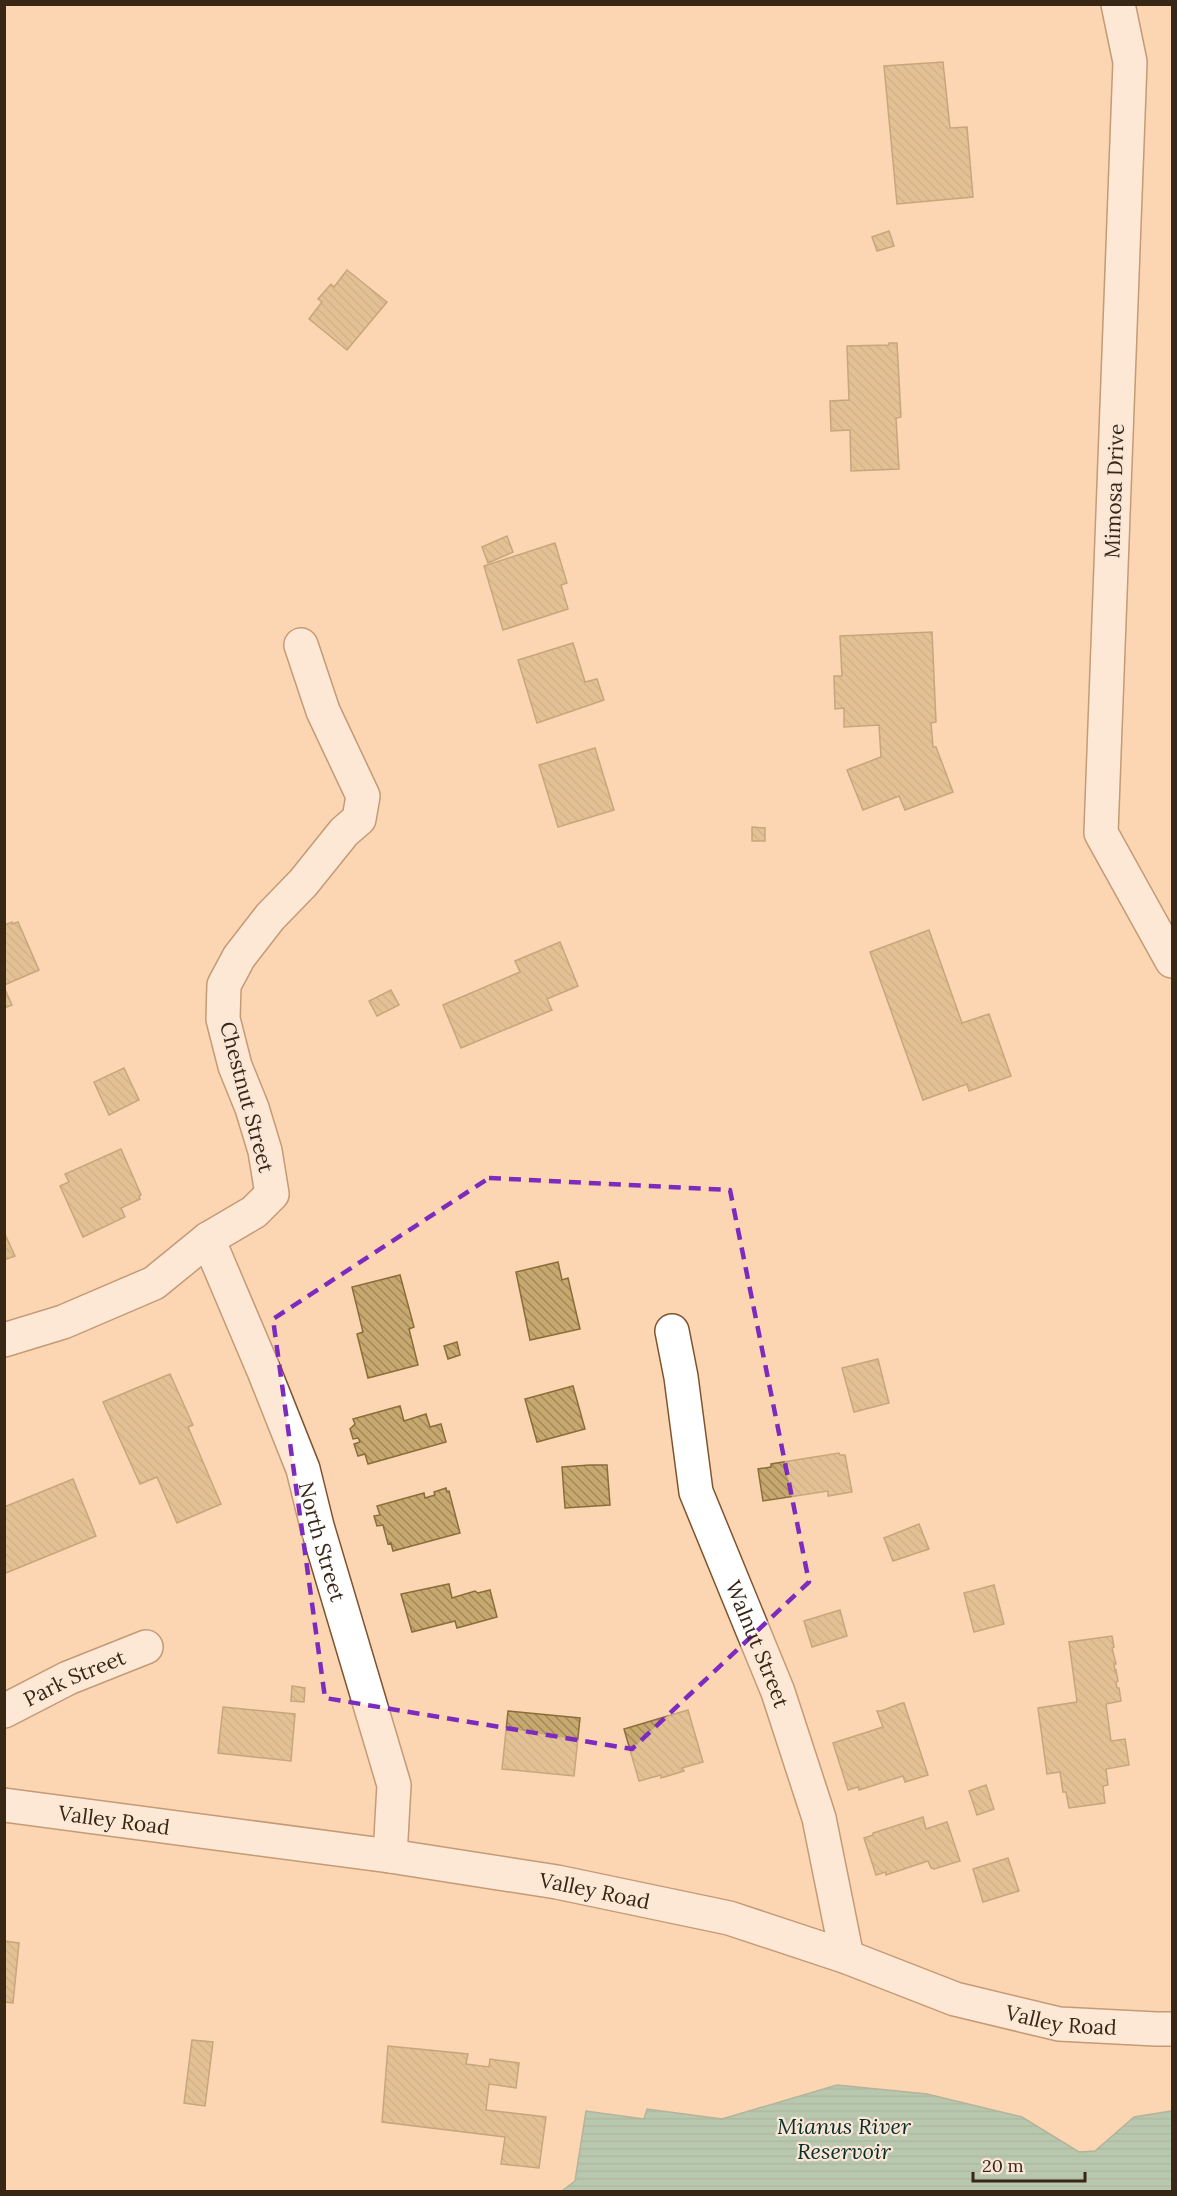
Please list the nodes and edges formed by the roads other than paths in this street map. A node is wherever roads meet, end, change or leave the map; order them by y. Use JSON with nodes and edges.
{"nodes":[{"id":1,"x":1118,"y":4,"type":"edge"},
{"id":2,"x":301,"y":645,"type":"dead end"},
{"id":3,"x":1173,"y":961,"type":"edge"},
{"id":4,"x":208,"y":1239,"type":"junction"},
{"id":5,"x":672,"y":1331,"type":"dead end"},
{"id":6,"x":4,"y":1340,"type":"edge"},
{"id":7,"x":146,"y":1647,"type":"dead end"},
{"id":8,"x":4,"y":1711,"type":"edge"},
{"id":9,"x":4,"y":1804,"type":"edge"},
{"id":10,"x":390,"y":1856,"type":"junction"},
{"id":11,"x":847,"y":1957,"type":"junction"},
{"id":12,"x":1173,"y":2028,"type":"edge"}],
"edges":[{"from":1,"to":3,"type":"street","name":"Mimosa Drive"},
{"from":2,"to":4,"type":"street","name":"Chestnut Street"},
{"from":4,"to":6,"type":"street","name":"Chestnut Street"},
{"from":4,"to":10,"type":"street","name":"North Street"},
{"from":5,"to":11,"type":"street","name":"Walnut Street"},
{"from":7,"to":8,"type":"street","name":"Park Street"},
{"from":9,"to":10,"type":"street","name":"Valley Road"},
{"from":10,"to":11,"type":"street","name":"Valley Road"},
{"from":11,"to":12,"type":"street","name":"Valley Road"}]}
